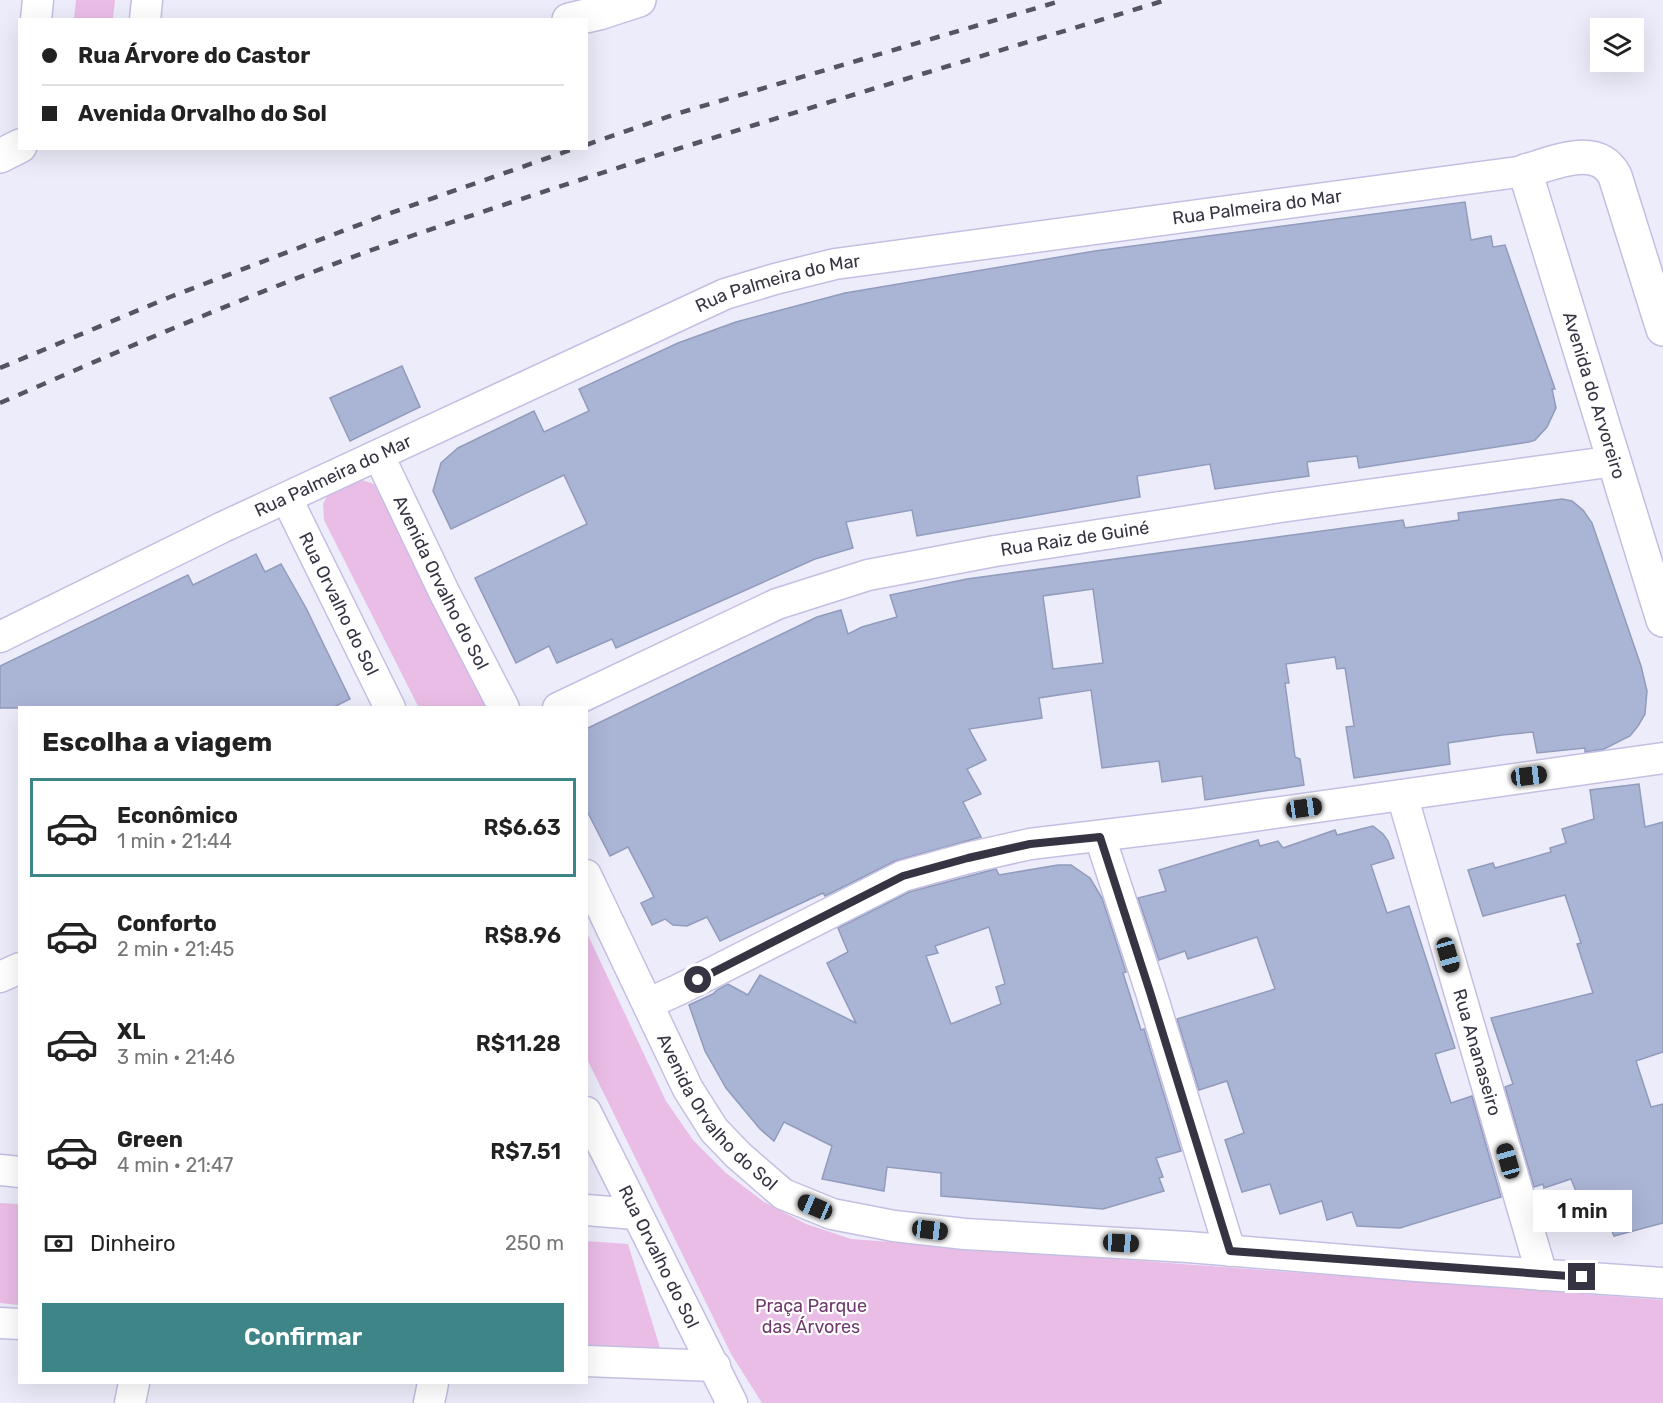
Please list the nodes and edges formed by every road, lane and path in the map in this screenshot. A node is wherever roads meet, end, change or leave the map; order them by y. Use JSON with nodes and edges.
{"nodes":[{"id":1,"x":38,"y":0,"type":"edge"},
{"id":2,"x":147,"y":0,"type":"edge"},
{"id":3,"x":639,"y":0,"type":"edge"},
{"id":4,"x":36,"y":18,"type":"edge"},
{"id":5,"x":145,"y":18,"type":"edge"},
{"id":6,"x":578,"y":18,"type":"edge"},
{"id":7,"x":18,"y":147,"type":"edge"},
{"id":8,"x":0,"y":156,"type":"edge"},
{"id":9,"x":1525,"y":171,"type":"junction"},
{"id":10,"x":1662,"y":322,"type":"edge"},
{"id":11,"x":379,"y":456,"type":"junction"},
{"id":12,"x":1615,"y":461,"type":"junction"},
{"id":13,"x":287,"y":499,"type":"junction"},
{"id":14,"x":1663,"y":620,"type":"edge"},
{"id":15,"x":0,"y":637,"type":"edge"},
{"id":16,"x":389,"y":706,"type":"edge"},
{"id":17,"x":503,"y":706,"type":"edge"},
{"id":18,"x":562,"y":706,"type":"edge"},
{"id":19,"x":1663,"y":758,"type":"edge"},
{"id":20,"x":1402,"y":795,"type":"junction"},
{"id":21,"x":1100,"y":837,"type":"junction"},
{"id":22,"x":588,"y":879,"type":"edge"},
{"id":23,"x":18,"y":969,"type":"edge"},
{"id":24,"x":0,"y":977,"type":"edge"},
{"id":25,"x":648,"y":1003,"type":"junction"},
{"id":26,"x":588,"y":1116,"type":"edge"},
{"id":27,"x":0,"y":1170,"type":"edge"},
{"id":28,"x":18,"y":1173,"type":"edge"},
{"id":29,"x":588,"y":1210,"type":"edge"},
{"id":30,"x":636,"y":1214,"type":"junction"},
{"id":31,"x":1230,"y":1251,"type":"junction"},
{"id":32,"x":1542,"y":1275,"type":"junction"},
{"id":33,"x":1663,"y":1283,"type":"edge"},
{"id":34,"x":0,"y":1323,"type":"edge"},
{"id":35,"x":18,"y":1324,"type":"edge"},
{"id":36,"x":588,"y":1361,"type":"edge"},
{"id":37,"x":715,"y":1366,"type":"junction"},
{"id":38,"x":134,"y":1384,"type":"edge"},
{"id":39,"x":433,"y":1384,"type":"edge"},
{"id":40,"x":130,"y":1403,"type":"edge"},
{"id":41,"x":429,"y":1403,"type":"edge"},
{"id":42,"x":732,"y":1403,"type":"edge"}],
"edges":[{"from":1,"to":4,"type":"street"},
{"from":2,"to":5,"type":"street"},
{"from":3,"to":6,"type":"street"},
{"from":7,"to":8,"type":"street"},
{"from":9,"to":10,"type":"street","name":"Rua Palmeira do Mar"},
{"from":9,"to":11,"type":"street","name":"Rua Palmeira do Mar"},
{"from":9,"to":12,"type":"street","name":"Avenida do Arvoreiro"},
{"from":11,"to":13,"type":"street","name":"Rua Palmeira do Mar"},
{"from":11,"to":17,"type":"street","name":"Avenida Orvalho do Sol"},
{"from":12,"to":14,"type":"street","name":"Avenida do Arvoreiro"},
{"from":12,"to":18,"type":"street","name":"Rua Raiz de Guiné"},
{"from":13,"to":15,"type":"street","name":"Rua Palmeira do Mar"},
{"from":13,"to":16,"type":"street","name":"Rua Orvalho do Sol"},
{"from":19,"to":20,"type":"street"},
{"from":20,"to":21,"type":"street"},
{"from":20,"to":32,"type":"street","name":"Rua Ananaseiro"},
{"from":21,"to":25,"type":"street"},
{"from":21,"to":31,"type":"street"},
{"from":22,"to":25,"type":"street","name":"Avenida Orvalho do Sol"},
{"from":23,"to":24,"type":"street"},
{"from":25,"to":31,"type":"street","name":"Avenida Orvalho do Sol"},
{"from":26,"to":30,"type":"street","name":"Rua Orvalho do Sol"},
{"from":27,"to":28,"type":"street"},
{"from":29,"to":30,"type":"street"},
{"from":30,"to":37,"type":"street","name":"Rua Orvalho do Sol"},
{"from":31,"to":32,"type":"street","name":"Avenida Orvalho do Sol"},
{"from":32,"to":33,"type":"street","name":"Avenida Orvalho do Sol"},
{"from":34,"to":35,"type":"street"},
{"from":36,"to":37,"type":"street"},
{"from":37,"to":42,"type":"street","name":"Rua Orvalho do Sol"},
{"from":38,"to":40,"type":"street"},
{"from":39,"to":41,"type":"street"}]}
